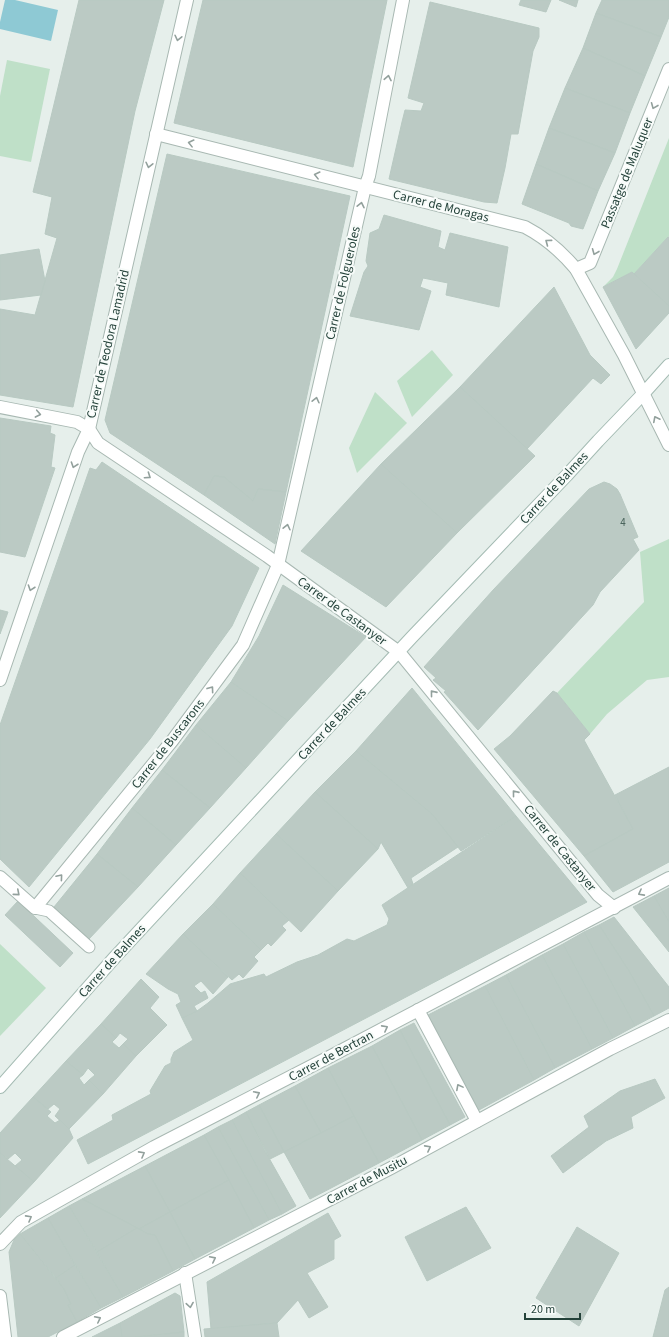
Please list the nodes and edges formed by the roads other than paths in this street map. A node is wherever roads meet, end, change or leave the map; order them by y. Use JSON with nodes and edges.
{"nodes":[{"id":1,"x":187,"y":0,"type":"edge"},
{"id":2,"x":403,"y":0,"type":"edge"},
{"id":3,"x":669,"y":69,"type":"edge"},
{"id":4,"x":156,"y":134,"type":"junction"},
{"id":5,"x":365,"y":187,"type":"junction"},
{"id":6,"x":576,"y":269,"type":"junction"},
{"id":7,"x":669,"y":365,"type":"edge"},
{"id":8,"x":643,"y":394,"type":"junction"},
{"id":9,"x":0,"y":407,"type":"edge"},
{"id":10,"x":88,"y":429,"type":"junction"},
{"id":11,"x":669,"y":444,"type":"edge"},
{"id":12,"x":278,"y":565,"type":"junction"},
{"id":13,"x":399,"y":652,"type":"junction"},
{"id":14,"x":0,"y":680,"type":"edge"},
{"id":15,"x":0,"y":877,"type":"edge"},
{"id":16,"x":669,"y":878,"type":"edge"},
{"id":17,"x":35,"y":908,"type":"junction"},
{"id":18,"x":614,"y":908,"type":"junction"},
{"id":19,"x":89,"y":947,"type":"dead end"},
{"id":20,"x":418,"y":1010,"type":"junction"},
{"id":21,"x":669,"y":1020,"type":"edge"},
{"id":22,"x":0,"y":1087,"type":"edge"},
{"id":23,"x":477,"y":1121,"type":"junction"},
{"id":24,"x":0,"y":1244,"type":"edge"},
{"id":25,"x":185,"y":1273,"type":"junction"},
{"id":26,"x":0,"y":1296,"type":"edge"},
{"id":27,"x":5,"y":1337,"type":"edge"},
{"id":28,"x":63,"y":1337,"type":"edge"},
{"id":29,"x":195,"y":1337,"type":"edge"}],
"edges":[{"from":1,"to":4,"type":"street","name":"Carrer de Teodora Lamadrid","one_way":true},
{"from":5,"to":2,"type":"street","name":"Carrer de Folgueroles","one_way":true},
{"from":3,"to":6,"type":"street","name":"Passatge de Maluquer","one_way":true},
{"from":5,"to":4,"type":"street","name":"Carrer de Moragas","one_way":true},
{"from":4,"to":10,"type":"street","name":"Carrer de Teodora Lamadrid","one_way":true},
{"from":6,"to":5,"type":"street","name":"Carrer de Moragas","one_way":true},
{"from":12,"to":5,"type":"street","name":"Carrer de Folgueroles","one_way":true},
{"from":6,"to":8,"type":"street","name":"Carrer de Moragas"},
{"from":7,"to":8,"type":"street","name":"Carrer de Balmes"},
{"from":11,"to":8,"type":"street","name":"Carrer de Moragas","one_way":true},
{"from":8,"to":13,"type":"street","name":"Carrer de Balmes"},
{"from":9,"to":10,"type":"street","name":"Carrer de Castanyer","one_way":true},
{"from":10,"to":12,"type":"street","name":"Carrer de Castanyer","one_way":true},
{"from":10,"to":14,"type":"street","name":"Carrer de Teodora Lamadrid","one_way":true},
{"from":12,"to":13,"type":"street","name":"Carrer de Castanyer"},
{"from":17,"to":12,"type":"street","name":"Carrer de Buscarons","one_way":true},
{"from":18,"to":13,"type":"street","name":"Carrer de Castanyer","one_way":true},
{"from":13,"to":22,"type":"street","name":"Carrer de Balmes"},
{"from":15,"to":17,"type":"street","one_way":true},
{"from":16,"to":18,"type":"street","name":"Carrer de Bertran","one_way":true},
{"from":17,"to":19,"type":"street"},
{"from":18,"to":20,"type":"street","name":"Carrer de Bertran"},
{"from":23,"to":20,"type":"street","one_way":true},
{"from":24,"to":20,"type":"street","name":"Carrer de Bertran","one_way":true},
{"from":21,"to":23,"type":"street","name":"Carrer de Musitu"},
{"from":25,"to":23,"type":"street","name":"Carrer de Musitu","one_way":true},
{"from":28,"to":25,"type":"street","name":"Carrer de Musitu","one_way":true},
{"from":25,"to":29,"type":"street","one_way":true},
{"from":26,"to":27,"type":"street"}]}
